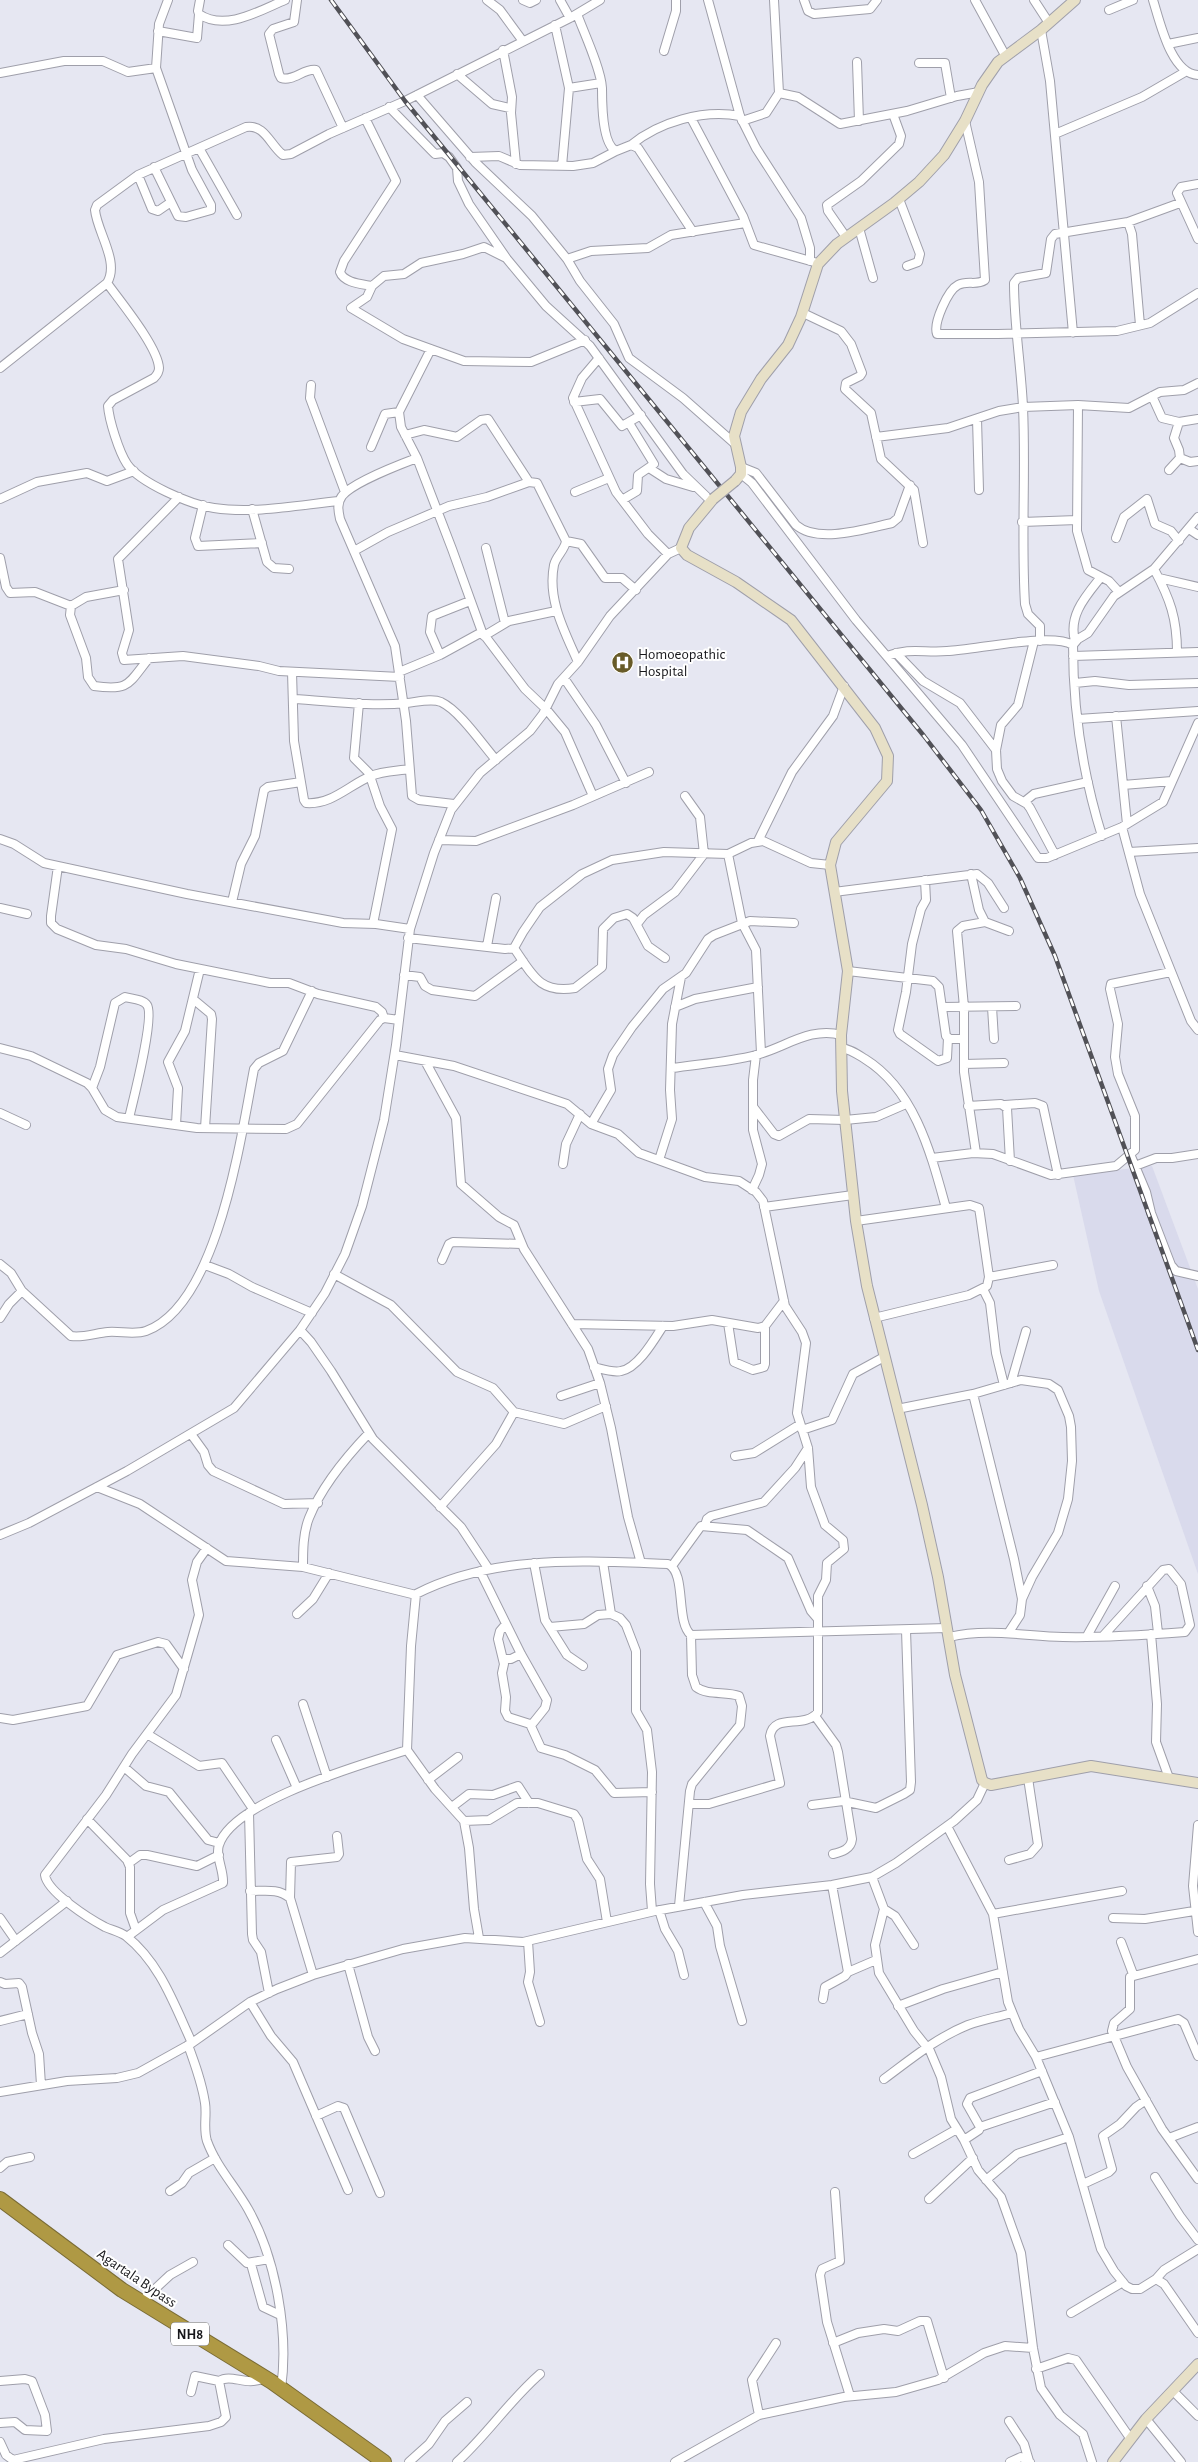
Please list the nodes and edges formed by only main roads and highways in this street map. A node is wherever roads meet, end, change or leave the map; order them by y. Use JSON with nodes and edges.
{"nodes":[{"id":1,"x":0,"y":2199,"type":"edge"},
{"id":2,"x":384,"y":2462,"type":"edge"}],
"edges":[{"from":1,"to":2,"type":"highway","name":"Agartala Bypass","number":"NH8"}]}
